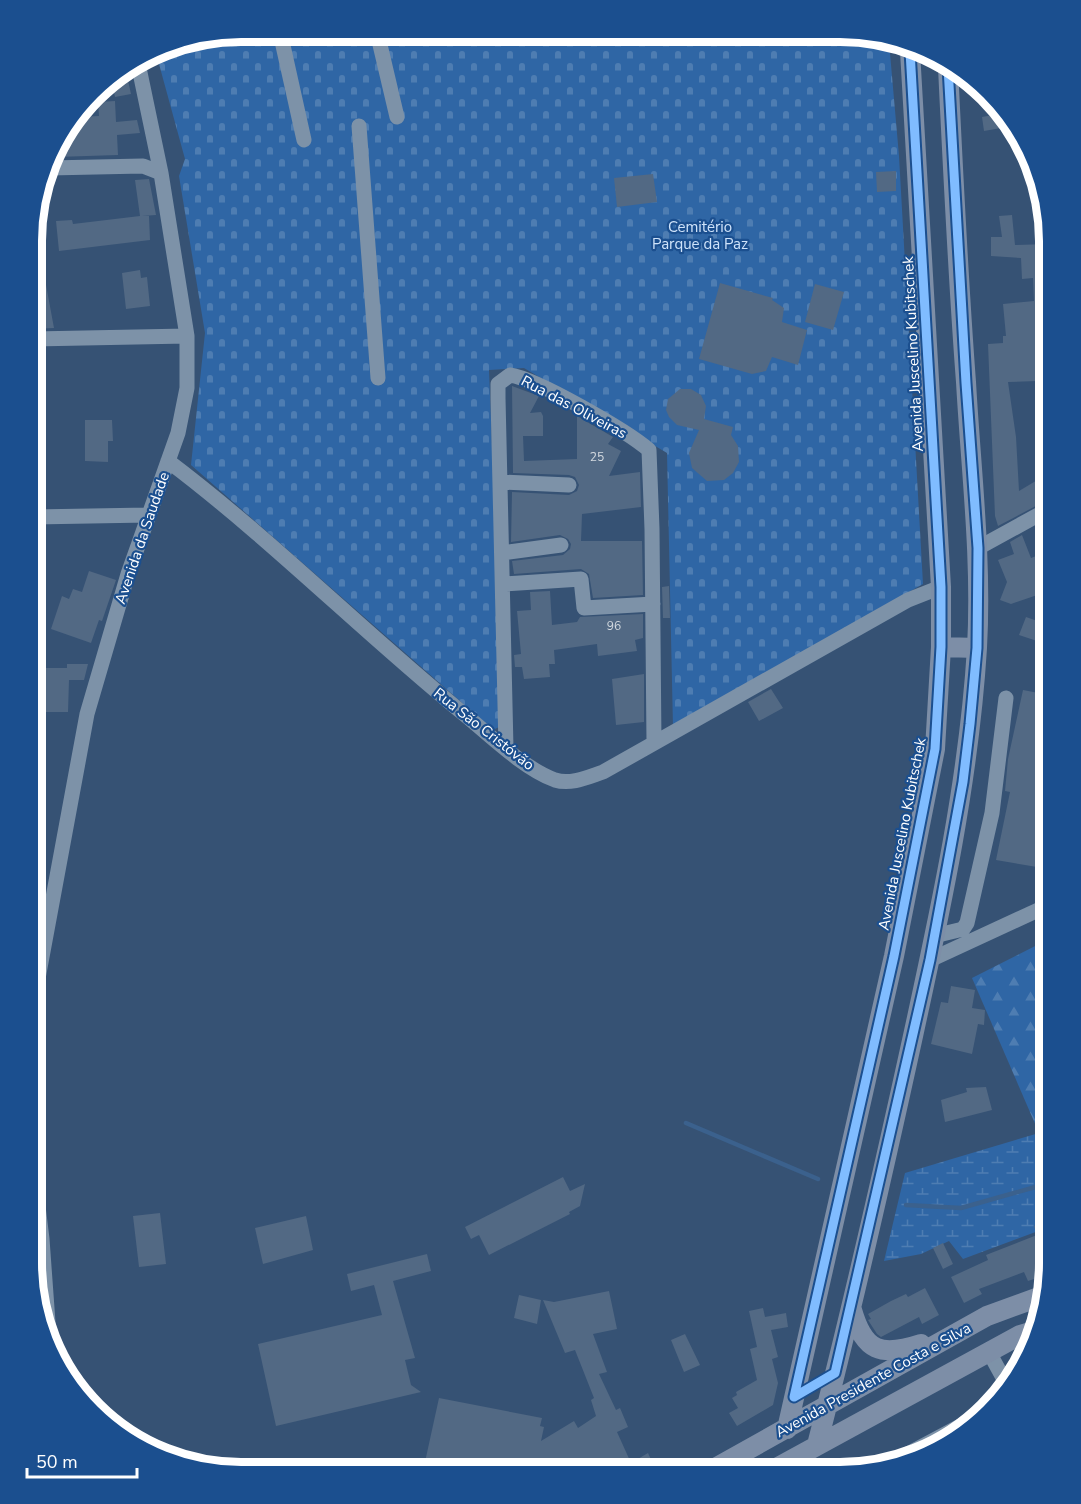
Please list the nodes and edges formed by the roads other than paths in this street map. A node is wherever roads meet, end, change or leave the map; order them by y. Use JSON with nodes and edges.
{"nodes":[{"id":1,"x":282,"y":42,"type":"edge"},
{"id":2,"x":379,"y":42,"type":"edge"},
{"id":3,"x":910,"y":55,"type":"edge"},
{"id":4,"x":140,"y":71,"type":"edge"},
{"id":5,"x":948,"y":75,"type":"edge"},
{"id":6,"x":397,"y":117,"type":"dead end"},
{"id":7,"x":358,"y":126,"type":"dead end"},
{"id":8,"x":304,"y":140,"type":"dead end"},
{"id":9,"x":160,"y":166,"type":"junction"},
{"id":10,"x":56,"y":168,"type":"edge"},
{"id":11,"x":187,"y":336,"type":"junction"},
{"id":12,"x":42,"y":339,"type":"edge"},
{"id":13,"x":378,"y":378,"type":"dead end"},
{"id":14,"x":168,"y":461,"type":"junction"},
{"id":15,"x":500,"y":482,"type":"junction"},
{"id":16,"x":569,"y":485,"type":"dead end"},
{"id":17,"x":148,"y":514,"type":"junction"},
{"id":18,"x":1039,"y":514,"type":"edge"},
{"id":19,"x":42,"y":517,"type":"edge"},
{"id":20,"x":561,"y":545,"type":"dead end"},
{"id":21,"x":978,"y":548,"type":"junction"},
{"id":22,"x":502,"y":553,"type":"junction"},
{"id":23,"x":503,"y":584,"type":"junction"},
{"id":24,"x":941,"y":587,"type":"junction"},
{"id":25,"x":653,"y":604,"type":"junction"},
{"id":26,"x":941,"y":647,"type":"junction"},
{"id":27,"x":976,"y":648,"type":"junction"},
{"id":28,"x":1006,"y":698,"type":"dead end"},
{"id":29,"x":654,"y":742,"type":"junction"},
{"id":30,"x":506,"y":748,"type":"junction"},
{"id":31,"x":1039,"y":910,"type":"edge"},
{"id":32,"x":934,"y":936,"type":"junction"},
{"id":33,"x":42,"y":957,"type":"edge"},
{"id":34,"x":930,"y":960,"type":"junction"},
{"id":35,"x":42,"y":1239,"type":"edge"},
{"id":36,"x":1036,"y":1298,"type":"edge"},
{"id":37,"x":47,"y":1305,"type":"edge"},
{"id":38,"x":852,"y":1309,"type":"junction"},
{"id":39,"x":987,"y":1316,"type":"junction"},
{"id":40,"x":1025,"y":1334,"type":"edge"},
{"id":41,"x":989,"y":1352,"type":"junction"},
{"id":42,"x":1002,"y":1377,"type":"edge"},
{"id":43,"x":826,"y":1408,"type":"junction"},
{"id":44,"x":787,"y":1430,"type":"junction"},
{"id":45,"x":817,"y":1445,"type":"junction"},
{"id":46,"x":727,"y":1462,"type":"edge"},
{"id":47,"x":787,"y":1462,"type":"edge"}],
"edges":[{"from":1,"to":8,"type":"street"},
{"from":2,"to":6,"type":"street"},
{"from":3,"to":24,"type":"main road","name":"Avenida Juscelino Kubitschek"},
{"from":4,"to":9,"type":"street","name":"Avenida da Saudade"},
{"from":5,"to":21,"type":"main road"},
{"from":7,"to":13,"type":"street"},
{"from":9,"to":10,"type":"street"},
{"from":9,"to":11,"type":"street","name":"Avenida da Saudade"},
{"from":11,"to":12,"type":"street"},
{"from":11,"to":14,"type":"street","name":"Avenida da Saudade"},
{"from":14,"to":17,"type":"street","name":"Avenida da Saudade"},
{"from":14,"to":30,"type":"street","name":"Rua São Cristóvão"},
{"from":15,"to":16,"type":"street"},
{"from":15,"to":22,"type":"street","name":"Rua das Oliveiras"},
{"from":15,"to":25,"type":"street","name":"Rua das Oliveiras"},
{"from":17,"to":19,"type":"street"},
{"from":17,"to":33,"type":"street","name":"Avenida da Saudade"},
{"from":18,"to":21,"type":"street"},
{"from":20,"to":22,"type":"street"},
{"from":21,"to":27,"type":"main road"},
{"from":22,"to":23,"type":"street","name":"Rua das Oliveiras"},
{"from":23,"to":25,"type":"street"},
{"from":23,"to":30,"type":"street","name":"Rua das Oliveiras"},
{"from":24,"to":26,"type":"main road","name":"Avenida Juscelino Kubitschek"},
{"from":24,"to":29,"type":"street","name":"Rua São Cristóvão"},
{"from":25,"to":29,"type":"street","name":"Rua das Oliveiras"},
{"from":26,"to":27,"type":"main road"},
{"from":26,"to":44,"type":"main road","name":"Avenida Juscelino Kubitschek"},
{"from":27,"to":32,"type":"main road"},
{"from":28,"to":32,"type":"street"},
{"from":29,"to":30,"type":"street","name":"Rua São Cristóvão"},
{"from":31,"to":34,"type":"street"},
{"from":32,"to":34,"type":"main road"},
{"from":34,"to":38,"type":"main road"},
{"from":35,"to":37,"type":"street"},
{"from":36,"to":39,"type":"main road","name":"Avenida Presidente Costa e Silva"},
{"from":38,"to":39,"type":"main road"},
{"from":38,"to":43,"type":"main road"},
{"from":39,"to":43,"type":"main road","name":"Avenida Presidente Costa e Silva"},
{"from":40,"to":41,"type":"main road","name":"Avenida Presidente Costa e Silva"},
{"from":41,"to":42,"type":"street"},
{"from":41,"to":45,"type":"main road","name":"Avenida Presidente Costa e Silva"},
{"from":43,"to":44,"type":"main road","name":"Avenida Presidente Costa e Silva"},
{"from":43,"to":45,"type":"main road"},
{"from":44,"to":45,"type":"main road"},
{"from":44,"to":46,"type":"main road","name":"Avenida Presidente Costa e Silva"},
{"from":45,"to":47,"type":"main road","name":"Avenida Presidente Costa e Silva"}]}
